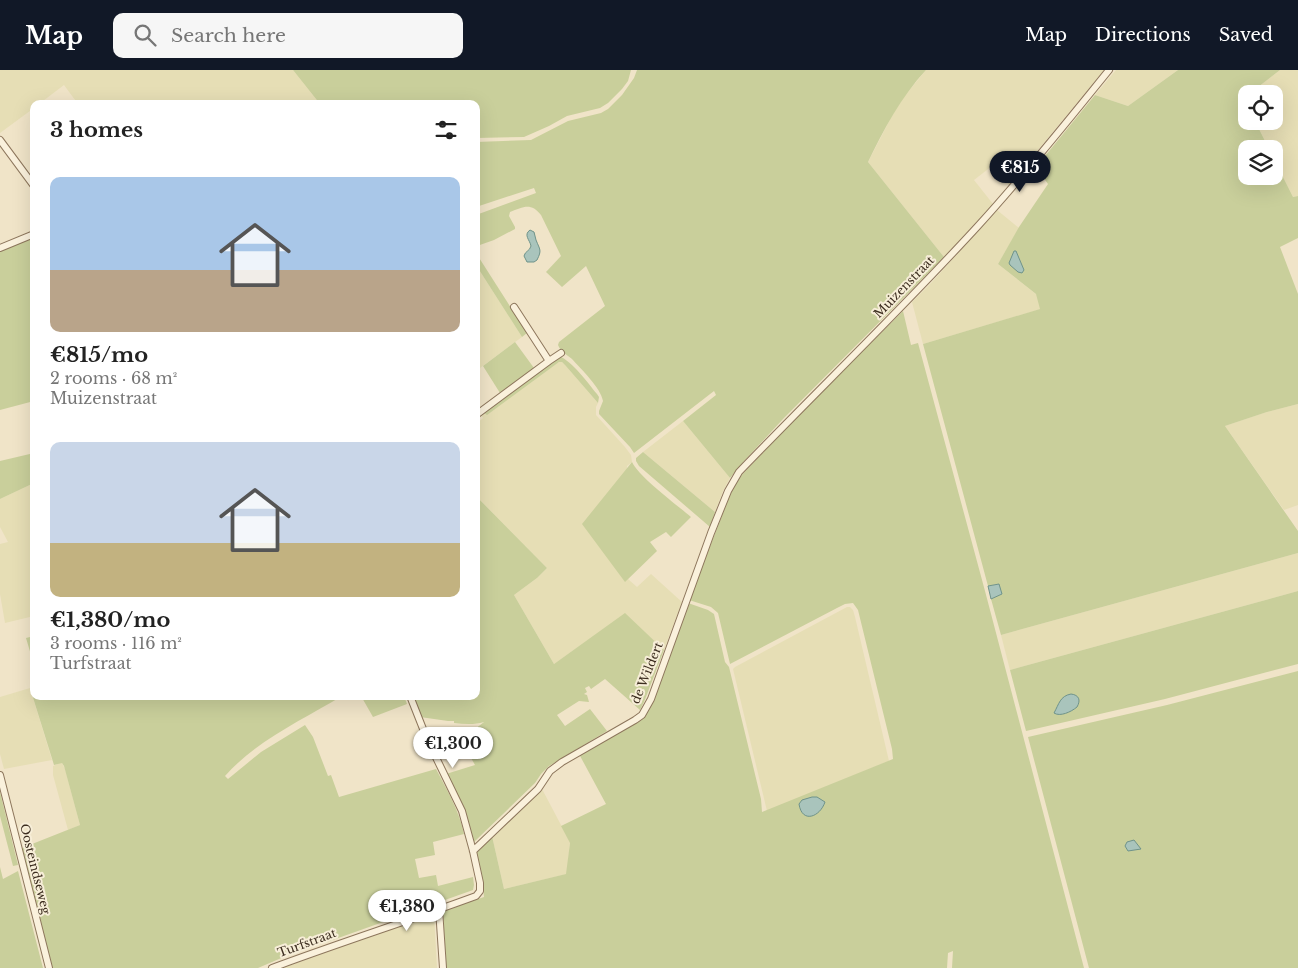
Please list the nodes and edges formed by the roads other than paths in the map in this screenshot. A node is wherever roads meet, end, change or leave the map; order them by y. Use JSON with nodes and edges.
{"nodes":[{"id":1,"x":1109,"y":70,"type":"edge"},
{"id":2,"x":0,"y":140,"type":"edge"},
{"id":3,"x":30,"y":181,"type":"edge"},
{"id":4,"x":30,"y":236,"type":"edge"},
{"id":5,"x":0,"y":248,"type":"edge"},
{"id":6,"x":514,"y":307,"type":"dead end"},
{"id":7,"x":561,"y":353,"type":"dead end"},
{"id":8,"x":549,"y":361,"type":"junction"},
{"id":9,"x":480,"y":412,"type":"edge"},
{"id":10,"x":718,"y":518,"type":"joint"},
{"id":11,"x":412,"y":700,"type":"edge"},
{"id":12,"x":0,"y":775,"type":"edge"},
{"id":13,"x":1,"y":783,"type":"edge"},
{"id":14,"x":473,"y":851,"type":"junction"},
{"id":15,"x":439,"y":909,"type":"junction"},
{"id":16,"x":49,"y":968,"type":"edge"},
{"id":17,"x":272,"y":968,"type":"edge"},
{"id":18,"x":443,"y":968,"type":"edge"}],
"edges":[{"from":1,"to":10,"type":"street","name":"Muizenstraat"},
{"from":2,"to":3,"type":"street"},
{"from":4,"to":5,"type":"street"},
{"from":6,"to":8,"type":"street"},
{"from":7,"to":8,"type":"street"},
{"from":8,"to":9,"type":"street"},
{"from":10,"to":14,"type":"street","name":"de Wildert"},
{"from":11,"to":14,"type":"street"},
{"from":12,"to":13,"type":"street","name":"Oosteindseweg"},
{"from":13,"to":16,"type":"street","name":"Oosteindseweg"},
{"from":14,"to":15,"type":"street","name":"Turfstraat"},
{"from":15,"to":17,"type":"street","name":"Turfstraat"},
{"from":15,"to":18,"type":"street"}]}
